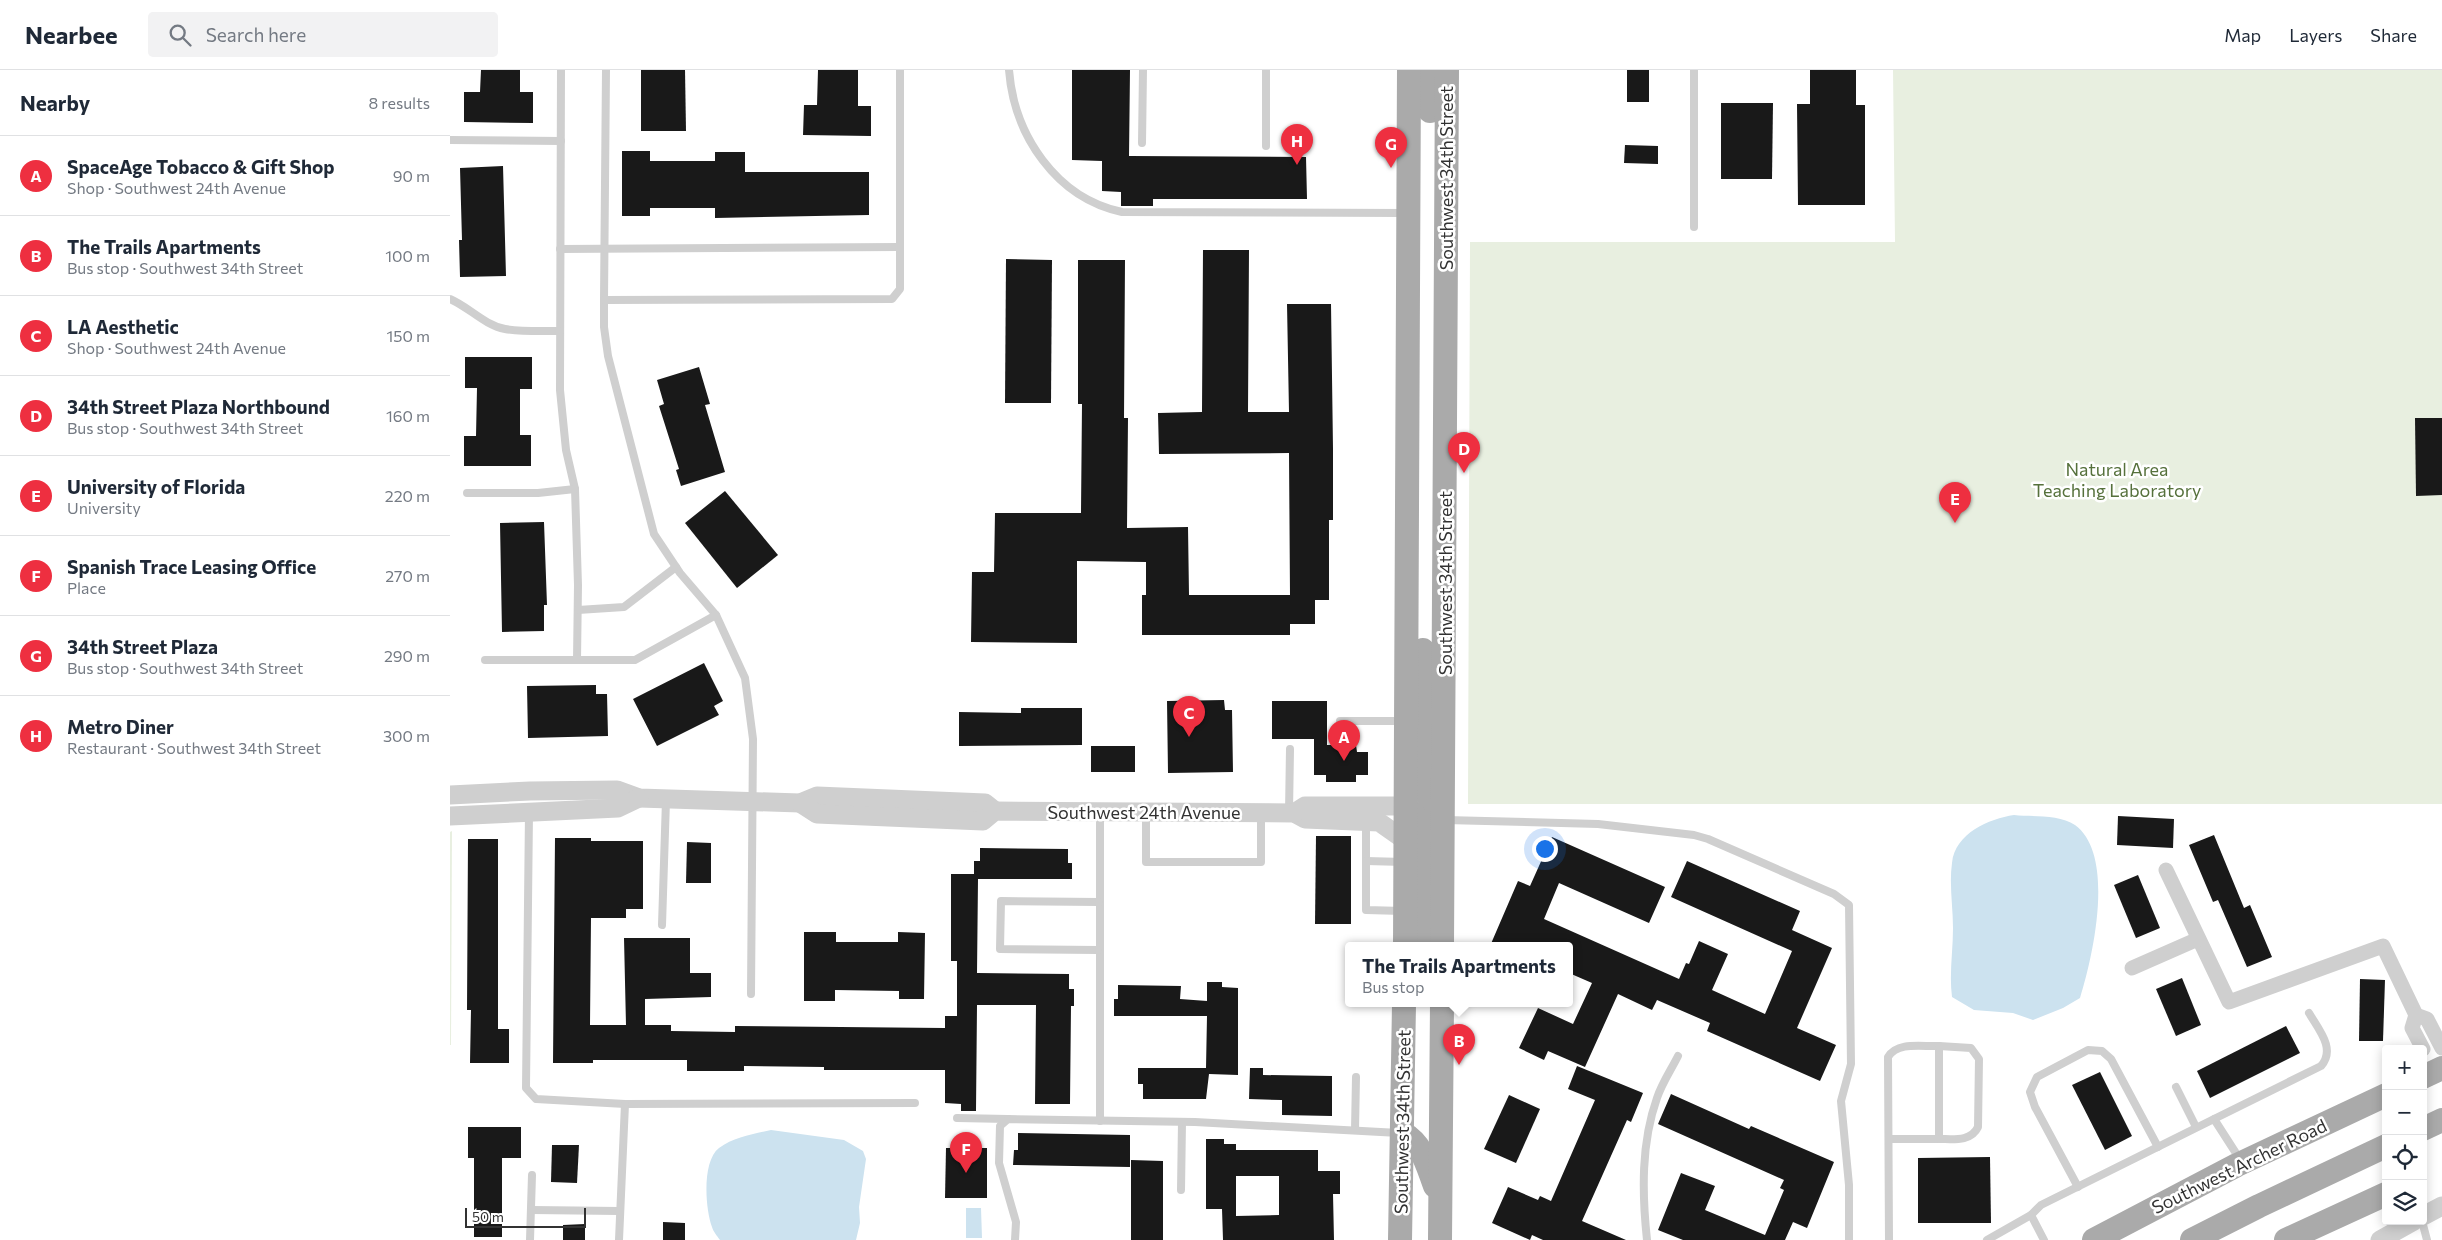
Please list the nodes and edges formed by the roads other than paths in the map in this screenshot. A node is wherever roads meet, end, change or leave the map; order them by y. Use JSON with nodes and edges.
{"nodes":[{"id":1,"x":561,"y":70,"type":"edge"},
{"id":2,"x":606,"y":70,"type":"edge"},
{"id":3,"x":900,"y":70,"type":"edge"},
{"id":4,"x":1009,"y":70,"type":"edge"},
{"id":5,"x":1142,"y":70,"type":"edge"},
{"id":6,"x":1266,"y":70,"type":"edge"},
{"id":7,"x":1409,"y":70,"type":"edge"},
{"id":8,"x":1430,"y":70,"type":"edge"},
{"id":9,"x":1447,"y":70,"type":"edge"},
{"id":10,"x":1694,"y":70,"type":"edge"},
{"id":11,"x":450,"y":140,"type":"edge"},
{"id":12,"x":561,"y":141,"type":"junction"},
{"id":13,"x":1142,"y":144,"type":"dead end"},
{"id":14,"x":1266,"y":146,"type":"dead end"},
{"id":15,"x":1446,"y":157,"type":"junction"},
{"id":16,"x":1408,"y":213,"type":"junction"},
{"id":17,"x":1694,"y":227,"type":"dead end"},
{"id":18,"x":900,"y":247,"type":"junction"},
{"id":19,"x":604,"y":248,"type":"junction"},
{"id":20,"x":560,"y":249,"type":"junction"},
{"id":21,"x":450,"y":299,"type":"edge"},
{"id":22,"x":604,"y":300,"type":"junction"},
{"id":23,"x":560,"y":331,"type":"junction"},
{"id":24,"x":575,"y":488,"type":"junction"},
{"id":25,"x":467,"y":493,"type":"dead end"},
{"id":26,"x":676,"y":567,"type":"junction"},
{"id":27,"x":578,"y":610,"type":"junction"},
{"id":28,"x":716,"y":615,"type":"junction"},
{"id":29,"x":1407,"y":618,"type":"junction"},
{"id":30,"x":485,"y":660,"type":"dead end"},
{"id":31,"x":577,"y":660,"type":"junction"},
{"id":32,"x":1340,"y":721,"type":"dead end"},
{"id":33,"x":1406,"y":721,"type":"junction"},
{"id":34,"x":1290,"y":748,"type":"dead end"},
{"id":35,"x":450,"y":796,"type":"edge"},
{"id":36,"x":639,"y":798,"type":"junction"},
{"id":37,"x":666,"y":799,"type":"junction"},
{"id":38,"x":752,"y":802,"type":"junction"},
{"id":39,"x":1406,"y":806,"type":"junction"},
{"id":40,"x":529,"y":810,"type":"junction"},
{"id":41,"x":1100,"y":812,"type":"junction"},
{"id":42,"x":1146,"y":812,"type":"junction"},
{"id":43,"x":1261,"y":812,"type":"junction"},
{"id":44,"x":1292,"y":813,"type":"junction"},
{"id":45,"x":450,"y":816,"type":"edge"},
{"id":46,"x":1366,"y":820,"type":"junction"},
{"id":47,"x":1443,"y":820,"type":"junction"},
{"id":48,"x":1406,"y":851,"type":"junction"},
{"id":49,"x":1366,"y":861,"type":"junction"},
{"id":50,"x":2166,"y":870,"type":"dead end"},
{"id":51,"x":1099,"y":902,"type":"junction"},
{"id":52,"x":1405,"y":911,"type":"junction"},
{"id":53,"x":662,"y":925,"type":"dead end"},
{"id":54,"x":2198,"y":939,"type":"junction"},
{"id":55,"x":1405,"y":942,"type":"edge"},
{"id":56,"x":1425,"y":942,"type":"edge"},
{"id":57,"x":1442,"y":942,"type":"edge"},
{"id":58,"x":1098,"y":950,"type":"junction"},
{"id":59,"x":2132,"y":968,"type":"dead end"},
{"id":60,"x":751,"y":994,"type":"dead end"},
{"id":61,"x":1404,"y":1007,"type":"edge"},
{"id":62,"x":1442,"y":1007,"type":"edge"},
{"id":63,"x":2309,"y":1013,"type":"dead end"},
{"id":64,"x":2416,"y":1015,"type":"junction"},
{"id":65,"x":2421,"y":1045,"type":"edge"},
{"id":66,"x":1939,"y":1046,"type":"junction"},
{"id":67,"x":2442,"y":1048,"type":"edge"},
{"id":68,"x":1678,"y":1056,"type":"dead end"},
{"id":69,"x":2427,"y":1056,"type":"edge"},
{"id":70,"x":2442,"y":1068,"type":"edge"},
{"id":71,"x":2427,"y":1075,"type":"edge"},
{"id":72,"x":1356,"y":1077,"type":"dead end"},
{"id":73,"x":2176,"y":1087,"type":"dead end"},
{"id":74,"x":2382,"y":1097,"type":"edge"},
{"id":75,"x":915,"y":1103,"type":"dead end"},
{"id":76,"x":625,"y":1104,"type":"junction"},
{"id":77,"x":956,"y":1118,"type":"dead end"},
{"id":78,"x":1008,"y":1119,"type":"junction"},
{"id":79,"x":2214,"y":1119,"type":"junction"},
{"id":80,"x":2442,"y":1120,"type":"edge"},
{"id":81,"x":1100,"y":1121,"type":"junction"},
{"id":82,"x":1182,"y":1122,"type":"junction"},
{"id":83,"x":2196,"y":1127,"type":"junction"},
{"id":84,"x":2427,"y":1127,"type":"edge"},
{"id":85,"x":1354,"y":1130,"type":"junction"},
{"id":86,"x":1403,"y":1133,"type":"junction"},
{"id":87,"x":1889,"y":1139,"type":"junction"},
{"id":88,"x":1939,"y":1139,"type":"junction"},
{"id":89,"x":2158,"y":1146,"type":"junction"},
{"id":90,"x":2382,"y":1148,"type":"edge"},
{"id":91,"x":2242,"y":1163,"type":"junction"},
{"id":92,"x":532,"y":1175,"type":"dead end"},
{"id":93,"x":2078,"y":1187,"type":"junction"},
{"id":94,"x":1181,"y":1190,"type":"dead end"},
{"id":95,"x":2382,"y":1196,"type":"edge"},
{"id":96,"x":1440,"y":1199,"type":"junction"},
{"id":97,"x":2442,"y":1206,"type":"edge"},
{"id":98,"x":532,"y":1210,"type":"junction"},
{"id":99,"x":619,"y":1211,"type":"junction"},
{"id":100,"x":2427,"y":1214,"type":"edge"},
{"id":101,"x":2031,"y":1215,"type":"junction"},
{"id":102,"x":2407,"y":1225,"type":"edge"},
{"id":103,"x":2423,"y":1225,"type":"edge"},
{"id":104,"x":530,"y":1240,"type":"edge"},
{"id":105,"x":619,"y":1240,"type":"edge"},
{"id":106,"x":1015,"y":1240,"type":"edge"},
{"id":107,"x":1400,"y":1240,"type":"edge"},
{"id":108,"x":1440,"y":1240,"type":"edge"},
{"id":109,"x":1647,"y":1240,"type":"edge"},
{"id":110,"x":1849,"y":1240,"type":"edge"},
{"id":111,"x":1889,"y":1240,"type":"edge"},
{"id":112,"x":1987,"y":1240,"type":"edge"},
{"id":113,"x":2044,"y":1240,"type":"edge"},
{"id":114,"x":2094,"y":1240,"type":"edge"},
{"id":115,"x":2192,"y":1240,"type":"edge"},
{"id":116,"x":2286,"y":1240,"type":"edge"},
{"id":117,"x":2380,"y":1240,"type":"edge"},
{"id":118,"x":2427,"y":1240,"type":"edge"}],
"edges":[{"from":1,"to":12,"type":"lane"},
{"from":2,"to":19,"type":"lane"},
{"from":3,"to":18,"type":"lane"},
{"from":4,"to":16,"type":"lane"},
{"from":5,"to":13,"type":"lane"},
{"from":6,"to":14,"type":"lane"},
{"from":7,"to":16,"type":"main road","name":"Southwest 34th Street"},
{"from":8,"to":15,"type":"main road"},
{"from":9,"to":15,"type":"main road","name":"Southwest 34th Street"},
{"from":10,"to":17,"type":"lane"},
{"from":11,"to":12,"type":"lane"},
{"from":12,"to":20,"type":"lane"},
{"from":15,"to":47,"type":"main road","name":"Southwest 34th Street"},
{"from":16,"to":29,"type":"main road","name":"Southwest 34th Street"},
{"from":18,"to":19,"type":"lane"},
{"from":18,"to":22,"type":"lane"},
{"from":19,"to":20,"type":"lane"},
{"from":19,"to":22,"type":"lane"},
{"from":20,"to":23,"type":"lane"},
{"from":21,"to":23,"type":"lane"},
{"from":22,"to":26,"type":"lane"},
{"from":23,"to":24,"type":"lane"},
{"from":24,"to":25,"type":"lane"},
{"from":24,"to":27,"type":"lane"},
{"from":26,"to":27,"type":"lane"},
{"from":26,"to":28,"type":"lane"},
{"from":27,"to":31,"type":"lane"},
{"from":28,"to":31,"type":"lane"},
{"from":28,"to":38,"type":"lane"},
{"from":29,"to":33,"type":"main road","name":"Southwest 34th Street"},
{"from":29,"to":47,"type":"main road"},
{"from":30,"to":31,"type":"lane"},
{"from":32,"to":33,"type":"lane"},
{"from":33,"to":39,"type":"main road","name":"Southwest 34th Street"},
{"from":34,"to":44,"type":"lane"},
{"from":35,"to":36,"type":"street","name":"Southwest 24th Avenue"},
{"from":36,"to":37,"type":"street","name":"Southwest 24th Avenue"},
{"from":36,"to":40,"type":"street","name":"Southwest 24th Avenue"},
{"from":37,"to":38,"type":"street","name":"Southwest 24th Avenue"},
{"from":37,"to":53,"type":"lane"},
{"from":38,"to":41,"type":"street","name":"Southwest 24th Avenue"},
{"from":38,"to":60,"type":"lane"},
{"from":39,"to":44,"type":"street","name":"Southwest 24th Avenue"},
{"from":39,"to":48,"type":"main road","name":"Southwest 34th Street"},
{"from":39,"to":56,"type":"main road"},
{"from":40,"to":45,"type":"street","name":"Southwest 24th Avenue"},
{"from":40,"to":76,"type":"lane"},
{"from":41,"to":42,"type":"street","name":"Southwest 24th Avenue"},
{"from":41,"to":51,"type":"lane"},
{"from":42,"to":43,"type":"street","name":"Southwest 24th Avenue"},
{"from":42,"to":43,"type":"lane"},
{"from":43,"to":44,"type":"street","name":"Southwest 24th Avenue"},
{"from":44,"to":46,"type":"street","name":"Southwest 24th Avenue"},
{"from":46,"to":48,"type":"street","name":"Southwest 24th Avenue"},
{"from":46,"to":49,"type":"lane"},
{"from":47,"to":57,"type":"main road","name":"Southwest 34th Street"},
{"from":47,"to":110,"type":"lane"},
{"from":48,"to":49,"type":"lane"},
{"from":48,"to":52,"type":"main road","name":"Southwest 34th Street"},
{"from":49,"to":52,"type":"lane"},
{"from":50,"to":54,"type":"street"},
{"from":51,"to":58,"type":"lane"},
{"from":51,"to":58,"type":"lane"},
{"from":52,"to":55,"type":"main road","name":"Southwest 34th Street"},
{"from":54,"to":59,"type":"street"},
{"from":54,"to":64,"type":"street"},
{"from":58,"to":81,"type":"lane"},
{"from":61,"to":86,"type":"main road","name":"Southwest 34th Street"},
{"from":62,"to":96,"type":"main road"},
{"from":63,"to":79,"type":"lane"},
{"from":64,"to":65,"type":"street"},
{"from":64,"to":67,"type":"street"},
{"from":66,"to":87,"type":"lane"},
{"from":66,"to":88,"type":"lane"},
{"from":66,"to":88,"type":"lane"},
{"from":68,"to":109,"type":"lane"},
{"from":69,"to":70,"type":"street"},
{"from":70,"to":71,"type":"main road"},
{"from":72,"to":85,"type":"lane"},
{"from":73,"to":83,"type":"lane"},
{"from":74,"to":91,"type":"main road","name":"Southwest Archer Road"},
{"from":75,"to":76,"type":"lane"},
{"from":76,"to":99,"type":"lane"},
{"from":77,"to":78,"type":"lane"},
{"from":78,"to":81,"type":"lane"},
{"from":78,"to":106,"type":"lane"},
{"from":79,"to":83,"type":"lane"},
{"from":79,"to":91,"type":"lane"},
{"from":80,"to":84,"type":"main road"},
{"from":81,"to":82,"type":"lane"},
{"from":82,"to":85,"type":"lane"},
{"from":82,"to":94,"type":"lane"},
{"from":83,"to":89,"type":"lane"},
{"from":85,"to":86,"type":"lane"},
{"from":86,"to":96,"type":"main road"},
{"from":86,"to":107,"type":"main road","name":"Southwest 34th Street"},
{"from":87,"to":88,"type":"lane"},
{"from":87,"to":111,"type":"lane"},
{"from":89,"to":93,"type":"lane"},
{"from":89,"to":93,"type":"lane"},
{"from":90,"to":115,"type":"main road"},
{"from":91,"to":114,"type":"main road","name":"Southwest Archer Road"},
{"from":92,"to":98,"type":"lane"},
{"from":93,"to":101,"type":"lane"},
{"from":95,"to":116,"type":"main road"},
{"from":96,"to":108,"type":"main road"},
{"from":97,"to":100,"type":"street"},
{"from":98,"to":99,"type":"lane"},
{"from":98,"to":104,"type":"lane"},
{"from":99,"to":105,"type":"lane"},
{"from":101,"to":112,"type":"lane"},
{"from":101,"to":113,"type":"lane"},
{"from":102,"to":117,"type":"street"},
{"from":103,"to":118,"type":"lane"}]}
